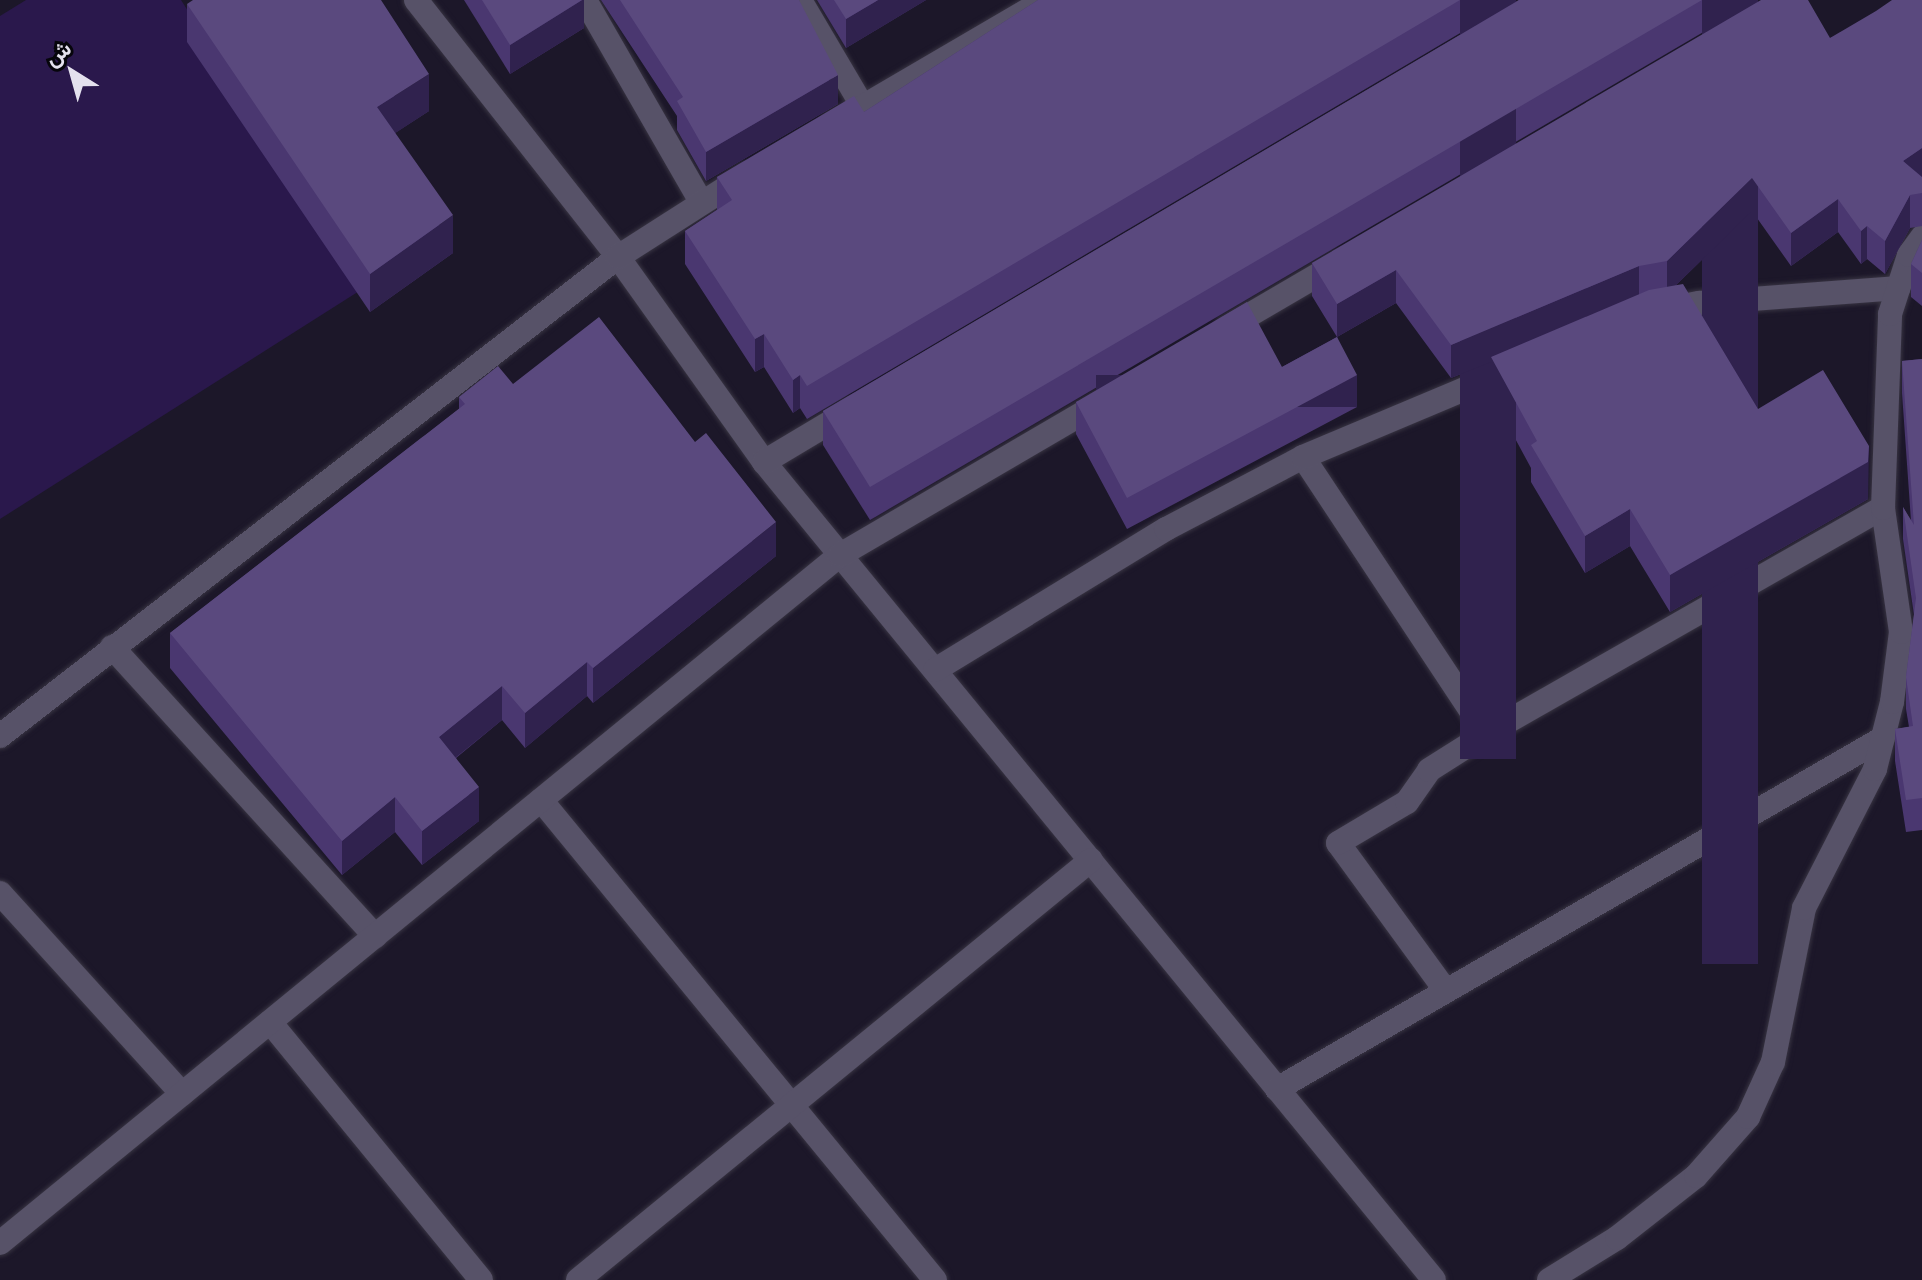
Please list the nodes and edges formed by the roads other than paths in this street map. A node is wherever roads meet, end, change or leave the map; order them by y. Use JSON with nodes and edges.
{"nodes":[{"id":1,"x":416,"y":0,"type":"edge"},
{"id":2,"x":585,"y":0,"type":"edge"},
{"id":3,"x":800,"y":0,"type":"edge"},
{"id":4,"x":1045,"y":0,"type":"edge"},
{"id":5,"x":863,"y":107,"type":"junction"},
{"id":6,"x":809,"y":138,"type":"edge"},
{"id":7,"x":768,"y":162,"type":"edge"},
{"id":8,"x":701,"y":202,"type":"junction"},
{"id":9,"x":1922,"y":237,"type":"edge"},
{"id":10,"x":1362,"y":249,"type":"edge"},
{"id":11,"x":618,"y":257,"type":"junction"},
{"id":12,"x":1898,"y":288,"type":"junction"},
{"id":13,"x":1631,"y":319,"type":"edge"},
{"id":14,"x":1211,"y":338,"type":"edge"},
{"id":15,"x":1546,"y":355,"type":"edge"},
{"id":16,"x":1129,"y":386,"type":"edge"},
{"id":17,"x":873,"y":397,"type":"edge"},
{"id":18,"x":1303,"y":457,"type":"junction"},
{"id":19,"x":764,"y":462,"type":"junction"},
{"id":20,"x":1883,"y":508,"type":"junction"},
{"id":21,"x":840,"y":555,"type":"junction"},
{"id":22,"x":112,"y":647,"type":"junction"},
{"id":23,"x":935,"y":670,"type":"junction"},
{"id":24,"x":1486,"y":734,"type":"junction"},
{"id":25,"x":0,"y":736,"type":"edge"},
{"id":26,"x":1883,"y":738,"type":"junction"},
{"id":27,"x":541,"y":800,"type":"junction"},
{"id":28,"x":1091,"y":860,"type":"junction"},
{"id":29,"x":0,"y":893,"type":"edge"},
{"id":30,"x":375,"y":936,"type":"junction"},
{"id":31,"x":1446,"y":991,"type":"junction"},
{"id":32,"x":270,"y":1022,"type":"junction"},
{"id":33,"x":1277,"y":1089,"type":"junction"},
{"id":34,"x":182,"y":1094,"type":"junction"},
{"id":35,"x":791,"y":1105,"type":"junction"},
{"id":36,"x":0,"y":1243,"type":"edge"},
{"id":37,"x":481,"y":1280,"type":"edge"},
{"id":38,"x":578,"y":1280,"type":"edge"},
{"id":39,"x":935,"y":1280,"type":"edge"},
{"id":40,"x":1434,"y":1280,"type":"edge"},
{"id":41,"x":1549,"y":1280,"type":"edge"}],
"edges":[{"from":1,"to":11,"type":"street"},
{"from":2,"to":8,"type":"street"},
{"from":3,"to":5,"type":"street"},
{"from":4,"to":5,"type":"street"},
{"from":5,"to":6,"type":"street"},
{"from":7,"to":8,"type":"street"},
{"from":8,"to":11,"type":"street"},
{"from":9,"to":12,"type":"street"},
{"from":10,"to":14,"type":"street"},
{"from":11,"to":19,"type":"street"},
{"from":11,"to":22,"type":"street"},
{"from":12,"to":13,"type":"street"},
{"from":12,"to":20,"type":"street"},
{"from":15,"to":18,"type":"street"},
{"from":16,"to":21,"type":"street"},
{"from":17,"to":19,"type":"street"},
{"from":18,"to":23,"type":"street"},
{"from":18,"to":24,"type":"street"},
{"from":19,"to":21,"type":"street"},
{"from":20,"to":24,"type":"street"},
{"from":20,"to":26,"type":"street"},
{"from":21,"to":23,"type":"street"},
{"from":21,"to":27,"type":"street"},
{"from":22,"to":25,"type":"street"},
{"from":22,"to":30,"type":"street"},
{"from":23,"to":28,"type":"street"},
{"from":24,"to":31,"type":"street"},
{"from":26,"to":31,"type":"street"},
{"from":26,"to":41,"type":"street"},
{"from":27,"to":30,"type":"street"},
{"from":27,"to":35,"type":"street"},
{"from":28,"to":33,"type":"street"},
{"from":28,"to":35,"type":"street"},
{"from":29,"to":34,"type":"street"},
{"from":30,"to":32,"type":"street"},
{"from":31,"to":33,"type":"street"},
{"from":32,"to":34,"type":"street"},
{"from":32,"to":37,"type":"street"},
{"from":33,"to":40,"type":"street"},
{"from":34,"to":36,"type":"street"},
{"from":35,"to":38,"type":"street"},
{"from":35,"to":39,"type":"street"}]}
